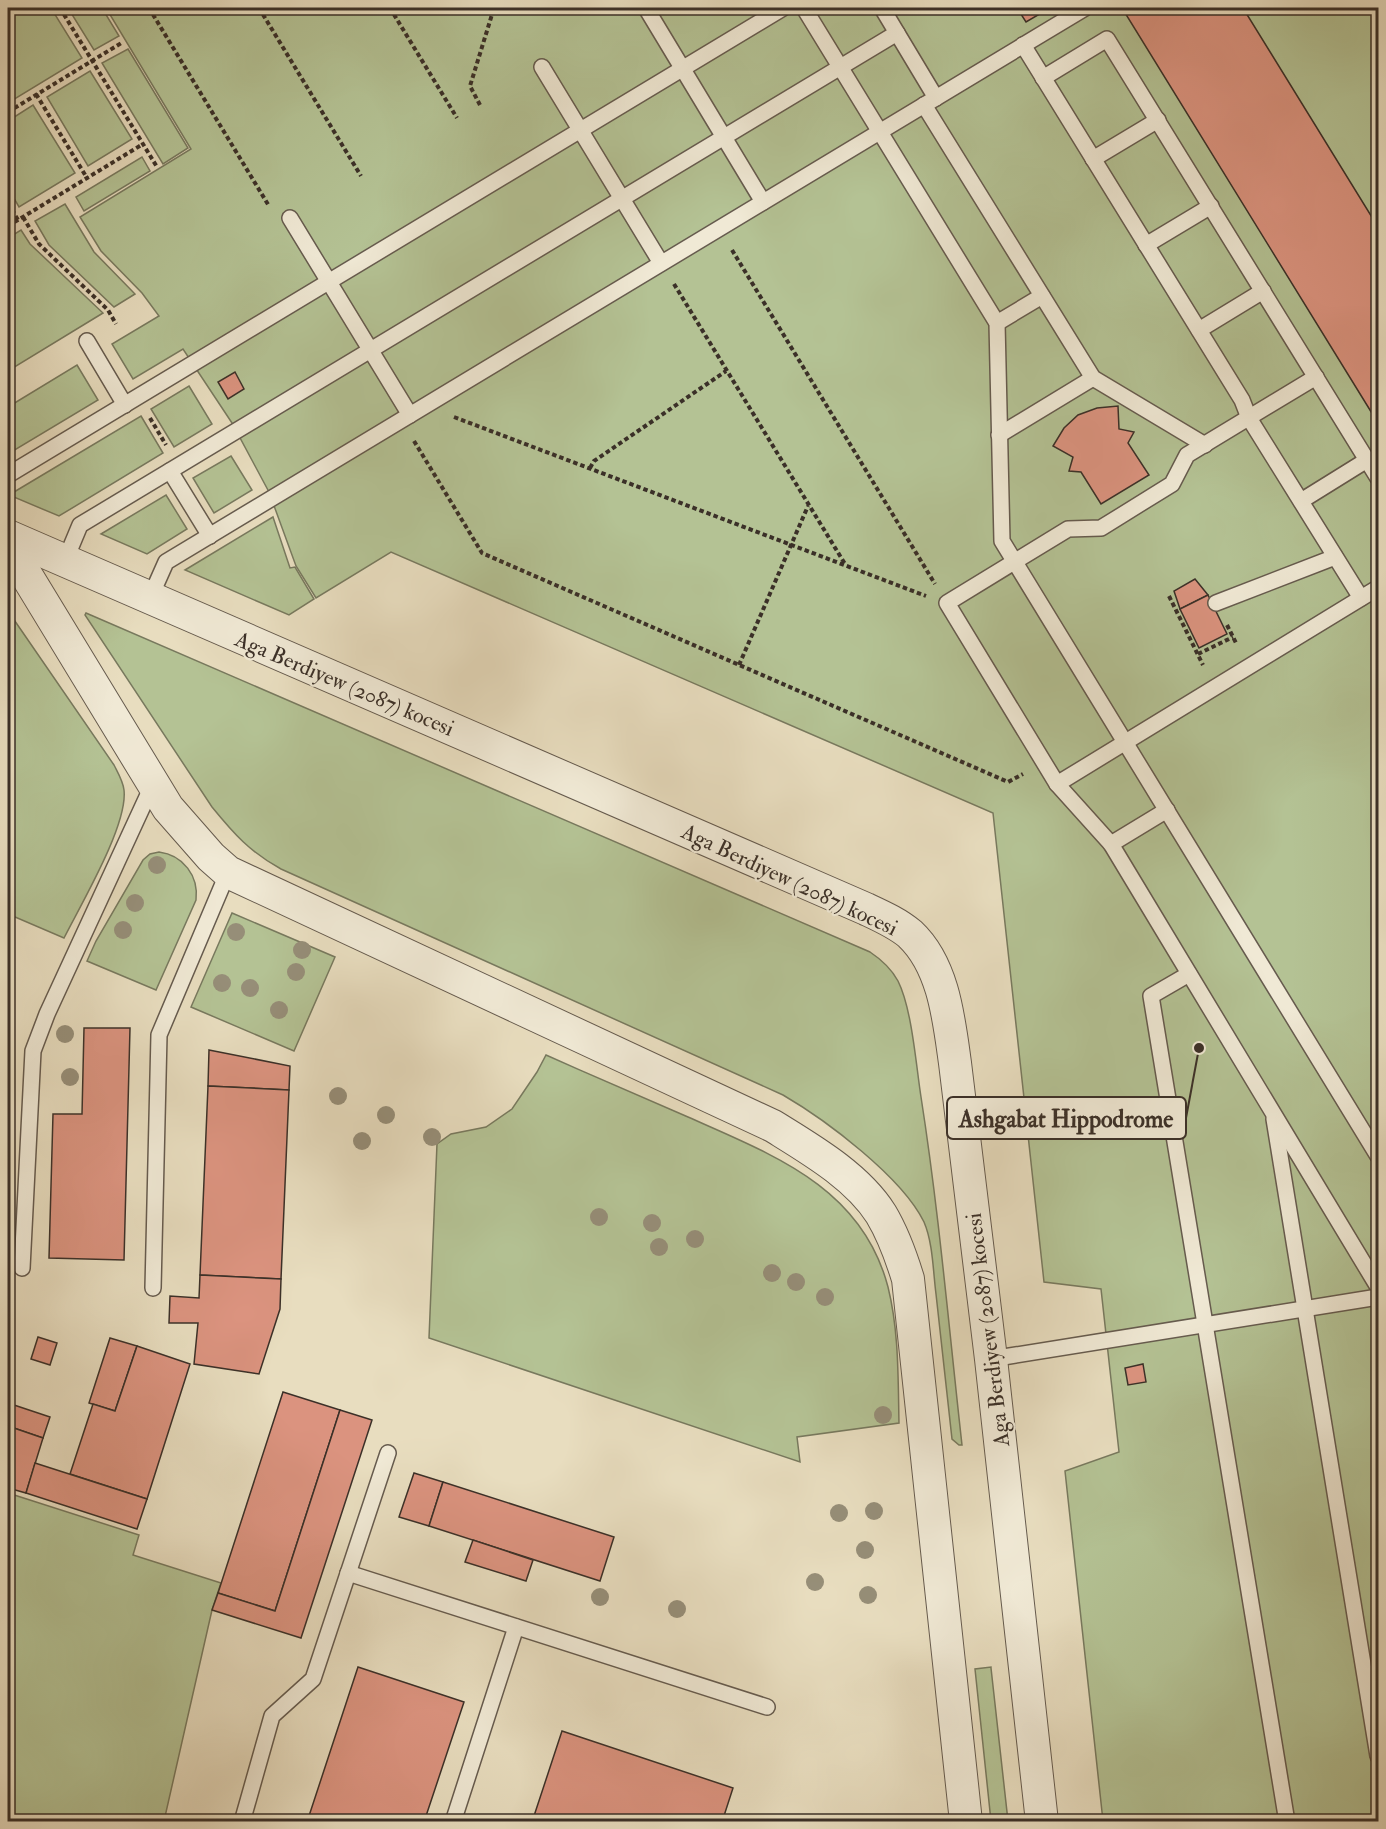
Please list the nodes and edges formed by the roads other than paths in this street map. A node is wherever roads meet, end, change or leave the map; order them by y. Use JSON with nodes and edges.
{"nodes":[{"id":1,"x":646,"y":8,"type":"edge"},
{"id":2,"x":783,"y":8,"type":"edge"},
{"id":3,"x":804,"y":8,"type":"edge"},
{"id":4,"x":882,"y":8,"type":"edge"},
{"id":5,"x":1085,"y":8,"type":"edge"},
{"id":6,"x":897,"y":33,"type":"junction"},
{"id":7,"x":1023,"y":45,"type":"junction"},
{"id":8,"x":542,"y":67,"type":"dead end"},
{"id":9,"x":840,"y":67,"type":"junction"},
{"id":10,"x":682,"y":68,"type":"junction"},
{"id":11,"x":1043,"y":78,"type":"junction"},
{"id":12,"x":930,"y":101,"type":"junction"},
{"id":13,"x":1158,"y":120,"type":"junction"},
{"id":14,"x":580,"y":130,"type":"junction"},
{"id":15,"x":879,"y":132,"type":"junction"},
{"id":16,"x":724,"y":137,"type":"junction"},
{"id":17,"x":1093,"y":159,"type":"junction"},
{"id":18,"x":622,"y":199,"type":"junction"},
{"id":19,"x":763,"y":202,"type":"junction"},
{"id":20,"x":1211,"y":206,"type":"junction"},
{"id":21,"x":290,"y":218,"type":"dead end"},
{"id":22,"x":1146,"y":246,"type":"junction"},
{"id":23,"x":661,"y":263,"type":"junction"},
{"id":24,"x":329,"y":281,"type":"junction"},
{"id":25,"x":1263,"y":291,"type":"junction"},
{"id":26,"x":1042,"y":296,"type":"junction"},
{"id":27,"x":997,"y":323,"type":"junction"},
{"id":28,"x":1199,"y":330,"type":"junction"},
{"id":29,"x":87,"y":342,"type":"dead end"},
{"id":30,"x":370,"y":350,"type":"junction"},
{"id":31,"x":1316,"y":377,"type":"junction"},
{"id":32,"x":1093,"y":378,"type":"junction"},
{"id":33,"x":131,"y":401,"type":"junction"},
{"id":34,"x":405,"y":417,"type":"junction"},
{"id":35,"x":1249,"y":418,"type":"junction"},
{"id":36,"x":999,"y":435,"type":"junction"},
{"id":37,"x":1205,"y":445,"type":"junction"},
{"id":38,"x":1367,"y":460,"type":"junction"},
{"id":39,"x":174,"y":468,"type":"junction"},
{"id":40,"x":8,"y":475,"type":"edge"},
{"id":41,"x":1378,"y":478,"type":"edge"},
{"id":42,"x":1300,"y":501,"type":"junction"},
{"id":43,"x":8,"y":536,"type":"edge"},
{"id":44,"x":210,"y":536,"type":"junction"},
{"id":45,"x":8,"y":545,"type":"edge"},
{"id":46,"x":1335,"y":557,"type":"junction"},
{"id":47,"x":64,"y":561,"type":"junction"},
{"id":48,"x":1014,"y":562,"type":"junction"},
{"id":49,"x":1378,"y":594,"type":"edge"},
{"id":50,"x":150,"y":598,"type":"junction"},
{"id":51,"x":1361,"y":598,"type":"junction"},
{"id":52,"x":1216,"y":603,"type":"dead end"},
{"id":53,"x":1125,"y":743,"type":"junction"},
{"id":54,"x":153,"y":784,"type":"junction"},
{"id":55,"x":1057,"y":784,"type":"junction"},
{"id":56,"x":1167,"y":810,"type":"junction"},
{"id":57,"x":1111,"y":844,"type":"junction"},
{"id":58,"x":228,"y":872,"type":"junction"},
{"id":59,"x":1189,"y":974,"type":"junction"},
{"id":60,"x":1272,"y":1111,"type":"junction"},
{"id":61,"x":1378,"y":1156,"type":"edge"},
{"id":62,"x":22,"y":1269,"type":"dead end"},
{"id":63,"x":1378,"y":1287,"type":"edge"},
{"id":64,"x":153,"y":1288,"type":"dead end"},
{"id":65,"x":1378,"y":1297,"type":"edge"},
{"id":66,"x":1305,"y":1309,"type":"junction"},
{"id":67,"x":1205,"y":1325,"type":"junction"},
{"id":68,"x":991,"y":1359,"type":"junction"},
{"id":69,"x":388,"y":1453,"type":"dead end"},
{"id":70,"x":348,"y":1573,"type":"junction"},
{"id":71,"x":516,"y":1627,"type":"junction"},
{"id":72,"x":767,"y":1707,"type":"dead end"},
{"id":73,"x":1378,"y":1756,"type":"edge"},
{"id":74,"x":242,"y":1821,"type":"edge"},
{"id":75,"x":453,"y":1821,"type":"edge"},
{"id":76,"x":966,"y":1821,"type":"edge"},
{"id":77,"x":1042,"y":1821,"type":"edge"},
{"id":78,"x":1287,"y":1821,"type":"edge"}],
"edges":[{"from":1,"to":10,"type":"lane"},
{"from":2,"to":10,"type":"lane"},
{"from":3,"to":9,"type":"lane"},
{"from":4,"to":6,"type":"lane"},
{"from":5,"to":7,"type":"lane"},
{"from":6,"to":9,"type":"lane"},
{"from":6,"to":12,"type":"lane"},
{"from":7,"to":11,"type":"lane"},
{"from":7,"to":12,"type":"lane"},
{"from":8,"to":14,"type":"lane"},
{"from":9,"to":15,"type":"lane"},
{"from":9,"to":16,"type":"lane"},
{"from":10,"to":14,"type":"lane"},
{"from":10,"to":16,"type":"lane"},
{"from":11,"to":13,"type":"lane"},
{"from":11,"to":17,"type":"lane"},
{"from":12,"to":15,"type":"lane"},
{"from":12,"to":26,"type":"lane"},
{"from":13,"to":17,"type":"lane"},
{"from":13,"to":20,"type":"lane"},
{"from":14,"to":18,"type":"lane"},
{"from":14,"to":24,"type":"lane"},
{"from":15,"to":19,"type":"lane"},
{"from":15,"to":27,"type":"lane"},
{"from":16,"to":18,"type":"lane"},
{"from":16,"to":19,"type":"lane"},
{"from":17,"to":22,"type":"lane"},
{"from":18,"to":23,"type":"lane"},
{"from":18,"to":30,"type":"lane"},
{"from":19,"to":23,"type":"lane"},
{"from":20,"to":22,"type":"lane"},
{"from":20,"to":25,"type":"lane"},
{"from":21,"to":24,"type":"lane"},
{"from":22,"to":28,"type":"lane"},
{"from":23,"to":34,"type":"lane"},
{"from":24,"to":30,"type":"lane"},
{"from":24,"to":33,"type":"lane"},
{"from":25,"to":28,"type":"lane"},
{"from":25,"to":31,"type":"lane"},
{"from":26,"to":27,"type":"lane"},
{"from":26,"to":32,"type":"lane"},
{"from":27,"to":36,"type":"lane"},
{"from":28,"to":35,"type":"lane"},
{"from":29,"to":33,"type":"lane"},
{"from":30,"to":34,"type":"lane"},
{"from":30,"to":39,"type":"lane"},
{"from":31,"to":35,"type":"lane"},
{"from":31,"to":38,"type":"lane"},
{"from":32,"to":36,"type":"lane"},
{"from":32,"to":37,"type":"lane"},
{"from":33,"to":40,"type":"lane"},
{"from":34,"to":44,"type":"lane"},
{"from":35,"to":37,"type":"lane"},
{"from":35,"to":42,"type":"lane"},
{"from":36,"to":48,"type":"lane"},
{"from":37,"to":48,"type":"lane"},
{"from":38,"to":41,"type":"lane"},
{"from":38,"to":42,"type":"lane"},
{"from":39,"to":44,"type":"lane"},
{"from":39,"to":47,"type":"lane"},
{"from":42,"to":46,"type":"lane"},
{"from":43,"to":47,"type":"street","name":"Aga Berdiyew (2087) kocesi"},
{"from":44,"to":50,"type":"lane"},
{"from":45,"to":54,"type":"street"},
{"from":46,"to":51,"type":"lane"},
{"from":46,"to":52,"type":"lane"},
{"from":47,"to":50,"type":"street","name":"Aga Berdiyew (2087) kocesi"},
{"from":48,"to":53,"type":"lane"},
{"from":48,"to":55,"type":"lane"},
{"from":49,"to":51,"type":"lane"},
{"from":50,"to":68,"type":"street","name":"Aga Berdiyew (2087) kocesi"},
{"from":51,"to":53,"type":"lane"},
{"from":53,"to":55,"type":"lane"},
{"from":53,"to":56,"type":"lane"},
{"from":54,"to":58,"type":"street"},
{"from":54,"to":62,"type":"lane"},
{"from":55,"to":57,"type":"lane"},
{"from":56,"to":57,"type":"lane"},
{"from":56,"to":61,"type":"lane"},
{"from":57,"to":59,"type":"lane"},
{"from":58,"to":64,"type":"lane"},
{"from":58,"to":76,"type":"street"},
{"from":59,"to":60,"type":"lane"},
{"from":59,"to":67,"type":"lane"},
{"from":60,"to":63,"type":"lane"},
{"from":60,"to":66,"type":"lane"},
{"from":65,"to":66,"type":"lane"},
{"from":66,"to":67,"type":"lane"},
{"from":66,"to":73,"type":"lane"},
{"from":67,"to":68,"type":"lane"},
{"from":67,"to":78,"type":"lane"},
{"from":68,"to":77,"type":"street","name":"Aga Berdiyew (2087) kocesi"},
{"from":69,"to":70,"type":"lane"},
{"from":70,"to":71,"type":"lane"},
{"from":70,"to":74,"type":"lane"},
{"from":71,"to":72,"type":"lane"},
{"from":71,"to":75,"type":"lane"}]}
